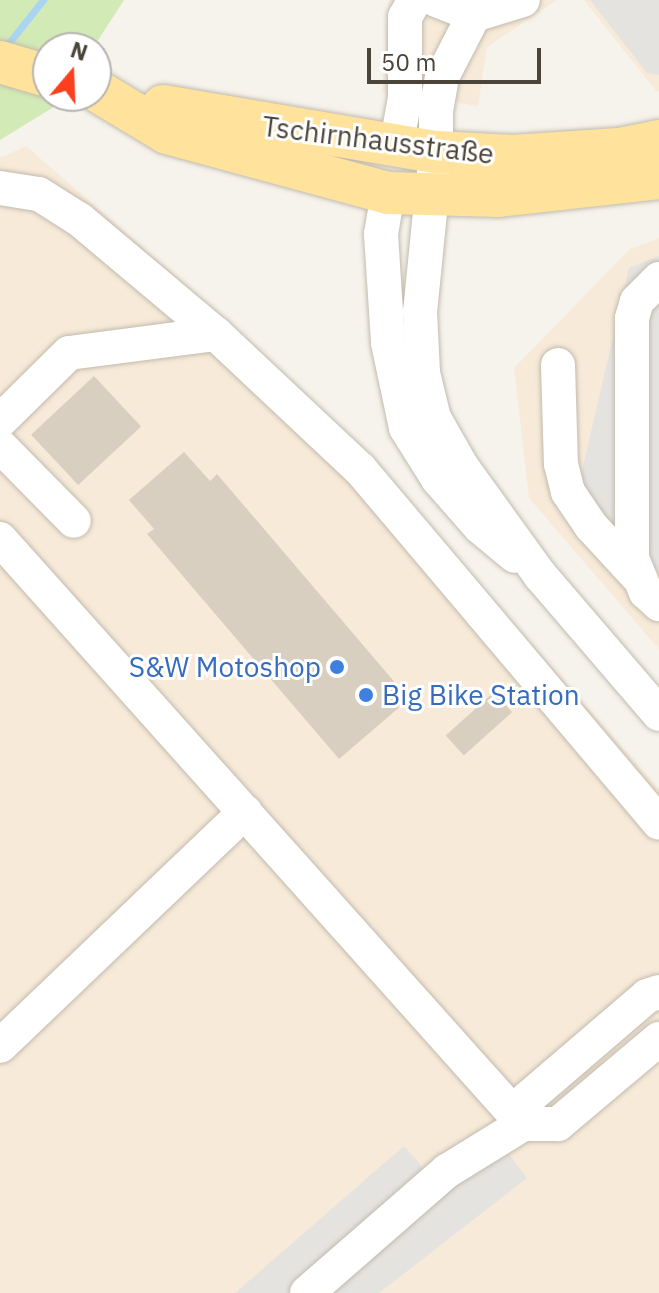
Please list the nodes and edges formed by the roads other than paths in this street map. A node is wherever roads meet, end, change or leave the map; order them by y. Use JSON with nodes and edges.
{"nodes":[{"id":1,"x":415,"y":0,"type":"edge"},
{"id":2,"x":436,"y":0,"type":"edge"},
{"id":3,"x":523,"y":0,"type":"edge"},
{"id":4,"x":474,"y":15,"type":"junction"},
{"id":5,"x":0,"y":62,"type":"edge"},
{"id":6,"x":32,"y":71,"type":"edge"},
{"id":7,"x":112,"y":94,"type":"edge"},
{"id":8,"x":112,"y":100,"type":"edge"},
{"id":9,"x":659,"y":141,"type":"edge"},
{"id":10,"x":416,"y":150,"type":"junction"},
{"id":11,"x":659,"y":178,"type":"edge"},
{"id":12,"x":0,"y":188,"type":"edge"},
{"id":13,"x":388,"y":193,"type":"junction"},
{"id":14,"x":432,"y":196,"type":"junction"},
{"id":15,"x":659,"y":279,"type":"edge"},
{"id":16,"x":216,"y":334,"type":"junction"},
{"id":17,"x":558,"y":365,"type":"dead end"},
{"id":18,"x":0,"y":421,"type":"edge"},
{"id":19,"x":0,"y":446,"type":"edge"},
{"id":20,"x":74,"y":521,"type":"dead end"},
{"id":21,"x":0,"y":539,"type":"edge"},
{"id":22,"x":540,"y":575,"type":"junction"},
{"id":23,"x":636,"y":575,"type":"junction"},
{"id":24,"x":659,"y":604,"type":"edge"},
{"id":25,"x":659,"y":714,"type":"edge"},
{"id":26,"x":245,"y":812,"type":"junction"},
{"id":27,"x":659,"y":823,"type":"edge"},
{"id":28,"x":659,"y":992,"type":"edge"},
{"id":29,"x":659,"y":1039,"type":"edge"},
{"id":30,"x":0,"y":1046,"type":"edge"},
{"id":31,"x":523,"y":1124,"type":"junction"},
{"id":32,"x":307,"y":1293,"type":"edge"}],
"edges":[{"from":1,"to":10,"type":"street"},
{"from":2,"to":4,"type":"street"},
{"from":3,"to":4,"type":"street"},
{"from":4,"to":10,"type":"street"},
{"from":5,"to":6,"type":"main road"},
{"from":7,"to":10,"type":"main road","name":"Tschirnhausstraße"},
{"from":8,"to":13,"type":"main road","name":"Tschirnhausstraße"},
{"from":9,"to":10,"type":"main road","name":"Tschirnhausstraße"},
{"from":10,"to":13,"type":"main road"},
{"from":10,"to":14,"type":"street"},
{"from":11,"to":14,"type":"main road","name":"Tschirnhausstraße"},
{"from":12,"to":16,"type":"street"},
{"from":13,"to":14,"type":"main road","name":"Tschirnhausstraße"},
{"from":13,"to":22,"type":"street"},
{"from":14,"to":22,"type":"street"},
{"from":15,"to":23,"type":"street"},
{"from":16,"to":18,"type":"street"},
{"from":16,"to":27,"type":"street"},
{"from":17,"to":23,"type":"street"},
{"from":19,"to":20,"type":"street"},
{"from":21,"to":26,"type":"street"},
{"from":22,"to":25,"type":"street"},
{"from":23,"to":24,"type":"street"},
{"from":26,"to":30,"type":"street"},
{"from":26,"to":31,"type":"street"},
{"from":28,"to":31,"type":"street"},
{"from":29,"to":31,"type":"street"},
{"from":31,"to":32,"type":"street"}]}
